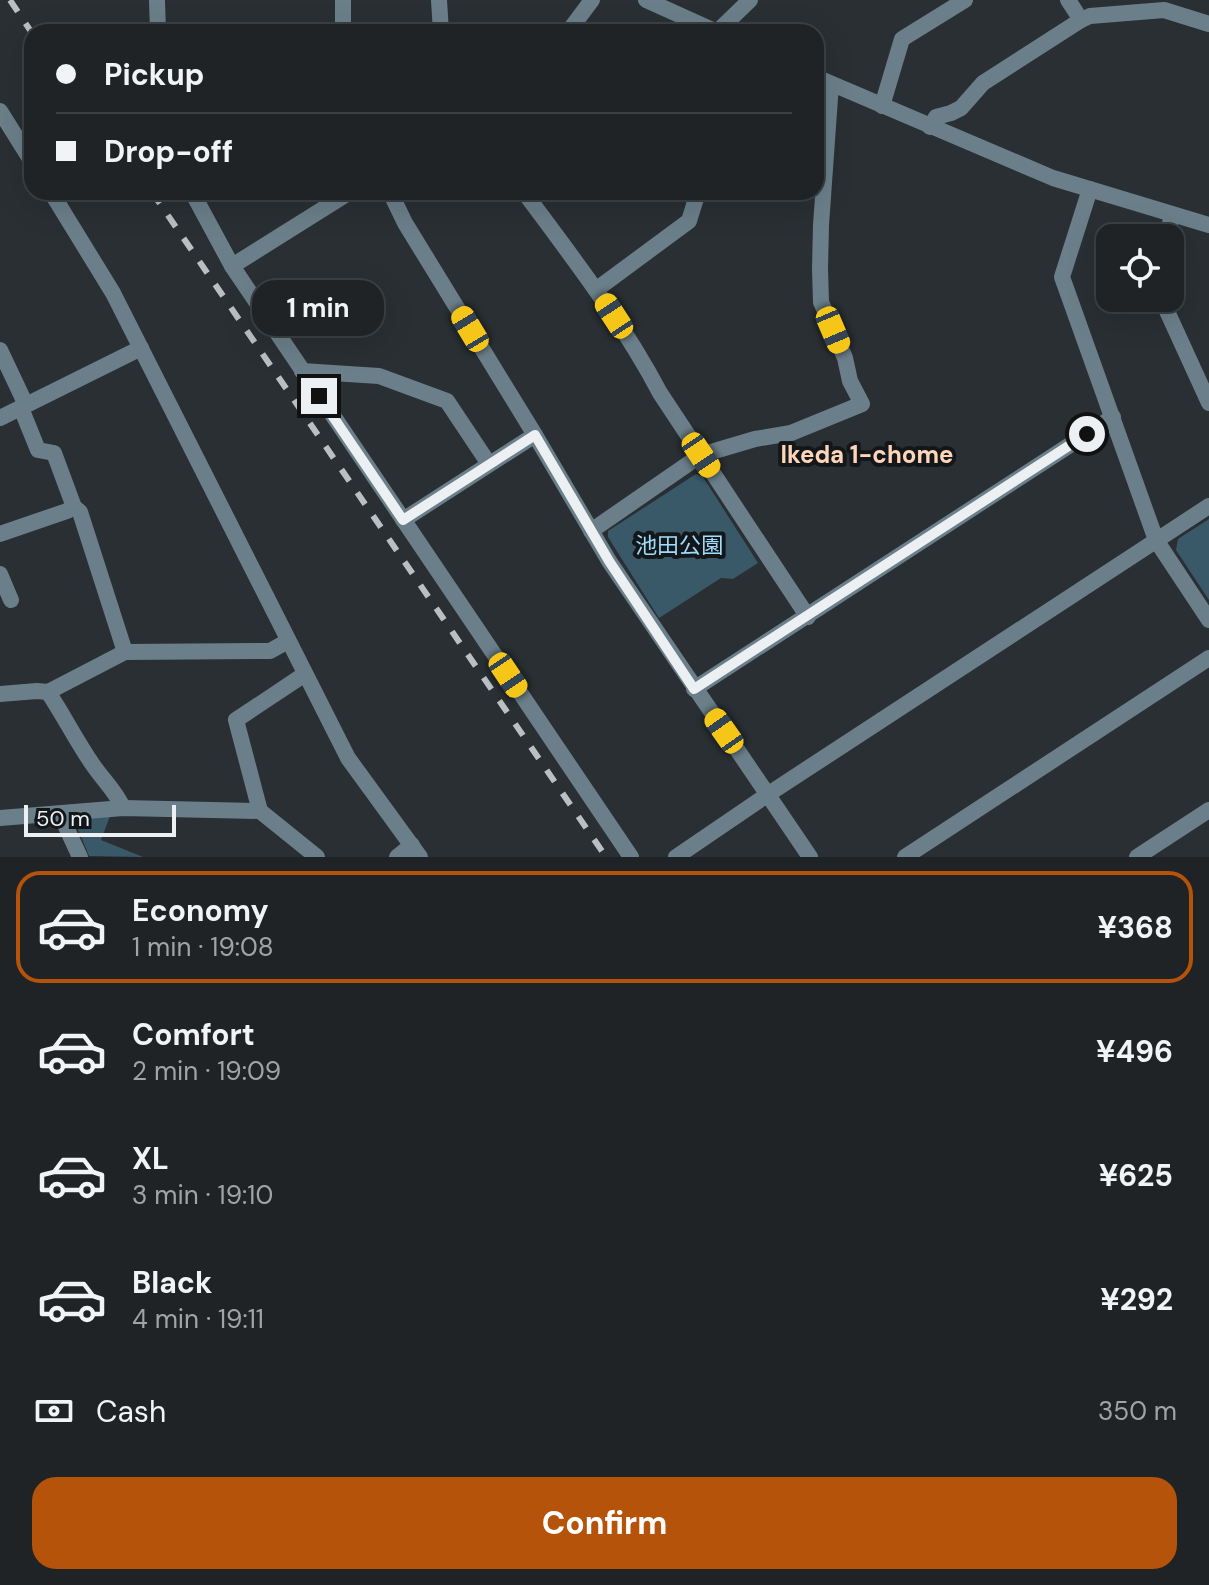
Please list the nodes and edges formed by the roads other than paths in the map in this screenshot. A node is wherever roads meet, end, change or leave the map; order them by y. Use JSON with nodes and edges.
{"nodes":[{"id":1,"x":157,"y":0,"type":"edge"},
{"id":2,"x":343,"y":0,"type":"edge"},
{"id":3,"x":439,"y":0,"type":"edge"},
{"id":4,"x":592,"y":0,"type":"edge"},
{"id":5,"x":646,"y":0,"type":"edge"},
{"id":6,"x":750,"y":0,"type":"edge"},
{"id":7,"x":965,"y":0,"type":"edge"},
{"id":8,"x":1068,"y":0,"type":"edge"},
{"id":9,"x":1081,"y":20,"type":"junction"},
{"id":10,"x":158,"y":24,"type":"edge"},
{"id":11,"x":343,"y":24,"type":"edge"},
{"id":12,"x":440,"y":24,"type":"edge"},
{"id":13,"x":574,"y":24,"type":"edge"},
{"id":14,"x":699,"y":24,"type":"edge"},
{"id":15,"x":725,"y":24,"type":"edge"},
{"id":16,"x":1209,"y":24,"type":"edge"},
{"id":17,"x":824,"y":81,"type":"edge"},
{"id":18,"x":882,"y":106,"type":"junction"},
{"id":19,"x":0,"y":111,"type":"edge"},
{"id":20,"x":930,"y":127,"type":"junction"},
{"id":21,"x":24,"y":149,"type":"edge"},
{"id":22,"x":1090,"y":189,"type":"junction"},
{"id":23,"x":56,"y":200,"type":"edge"},
{"id":24,"x":196,"y":200,"type":"edge"},
{"id":25,"x":337,"y":200,"type":"edge"},
{"id":26,"x":394,"y":200,"type":"edge"},
{"id":27,"x":530,"y":200,"type":"edge"},
{"id":28,"x":696,"y":200,"type":"edge"},
{"id":29,"x":822,"y":200,"type":"edge"},
{"id":30,"x":1172,"y":214,"type":"junction"},
{"id":31,"x":1170,"y":224,"type":"edge"},
{"id":32,"x":1209,"y":225,"type":"edge"},
{"id":33,"x":232,"y":266,"type":"junction"},
{"id":34,"x":597,"y":289,"type":"junction"},
{"id":35,"x":1167,"y":312,"type":"edge"},
{"id":36,"x":141,"y":348,"type":"junction"},
{"id":37,"x":0,"y":350,"type":"edge"},
{"id":38,"x":302,"y":371,"type":"junction"},
{"id":39,"x":1209,"y":403,"type":"edge"},
{"id":40,"x":23,"y":407,"type":"junction"},
{"id":41,"x":1113,"y":417,"type":"junction"},
{"id":42,"x":0,"y":418,"type":"edge"},
{"id":43,"x":535,"y":435,"type":"junction"},
{"id":44,"x":701,"y":455,"type":"junction"},
{"id":45,"x":489,"y":464,"type":"junction"},
{"id":46,"x":1209,"y":506,"type":"edge"},
{"id":47,"x":74,"y":507,"type":"junction"},
{"id":48,"x":403,"y":520,"type":"junction"},
{"id":49,"x":591,"y":531,"type":"junction"},
{"id":50,"x":0,"y":534,"type":"edge"},
{"id":51,"x":1156,"y":540,"type":"junction"},
{"id":52,"x":0,"y":574,"type":"edge"},
{"id":53,"x":11,"y":600,"type":"dead end"},
{"id":54,"x":808,"y":617,"type":"junction"},
{"id":55,"x":1209,"y":620,"type":"edge"},
{"id":56,"x":288,"y":641,"type":"junction"},
{"id":57,"x":125,"y":652,"type":"junction"},
{"id":58,"x":1209,"y":658,"type":"edge"},
{"id":59,"x":305,"y":674,"type":"junction"},
{"id":60,"x":694,"y":689,"type":"junction"},
{"id":61,"x":48,"y":692,"type":"junction"},
{"id":62,"x":0,"y":694,"type":"edge"},
{"id":63,"x":767,"y":795,"type":"junction"},
{"id":64,"x":123,"y":808,"type":"junction"},
{"id":65,"x":1209,"y":810,"type":"edge"},
{"id":66,"x":260,"y":811,"type":"junction"},
{"id":67,"x":60,"y":814,"type":"junction"},
{"id":68,"x":0,"y":818,"type":"edge"},
{"id":69,"x":416,"y":851,"type":"edge"},
{"id":70,"x":80,"y":857,"type":"edge"},
{"id":71,"x":317,"y":857,"type":"edge"},
{"id":72,"x":397,"y":857,"type":"edge"},
{"id":73,"x":631,"y":857,"type":"edge"},
{"id":74,"x":676,"y":857,"type":"edge"},
{"id":75,"x":810,"y":857,"type":"edge"},
{"id":76,"x":905,"y":857,"type":"edge"},
{"id":77,"x":1137,"y":857,"type":"edge"}],
"edges":[{"from":1,"to":10,"type":"street"},
{"from":2,"to":11,"type":"street"},
{"from":3,"to":12,"type":"street"},
{"from":4,"to":13,"type":"street"},
{"from":5,"to":14,"type":"street"},
{"from":6,"to":15,"type":"street"},
{"from":7,"to":18,"type":"street"},
{"from":8,"to":9,"type":"street"},
{"from":9,"to":16,"type":"street"},
{"from":9,"to":20,"type":"street"},
{"from":17,"to":18,"type":"street"},
{"from":18,"to":20,"type":"street"},
{"from":19,"to":21,"type":"street"},
{"from":20,"to":22,"type":"street"},
{"from":22,"to":30,"type":"street"},
{"from":22,"to":41,"type":"street"},
{"from":23,"to":36,"type":"street"},
{"from":24,"to":33,"type":"street"},
{"from":25,"to":33,"type":"street"},
{"from":26,"to":43,"type":"street"},
{"from":27,"to":34,"type":"street"},
{"from":28,"to":34,"type":"street"},
{"from":29,"to":44,"type":"street"},
{"from":30,"to":31,"type":"street"},
{"from":30,"to":32,"type":"street"},
{"from":33,"to":38,"type":"street"},
{"from":34,"to":44,"type":"street"},
{"from":35,"to":39,"type":"street"},
{"from":36,"to":40,"type":"street"},
{"from":36,"to":56,"type":"street"},
{"from":37,"to":40,"type":"street"},
{"from":38,"to":45,"type":"street"},
{"from":38,"to":48,"type":"street"},
{"from":40,"to":42,"type":"street"},
{"from":40,"to":47,"type":"street"},
{"from":41,"to":51,"type":"street"},
{"from":41,"to":54,"type":"street"},
{"from":43,"to":45,"type":"street"},
{"from":43,"to":49,"type":"street"},
{"from":44,"to":49,"type":"street"},
{"from":44,"to":54,"type":"street"},
{"from":45,"to":48,"type":"street"},
{"from":46,"to":51,"type":"street"},
{"from":47,"to":50,"type":"street"},
{"from":47,"to":57,"type":"street"},
{"from":48,"to":73,"type":"street"},
{"from":49,"to":60,"type":"street"},
{"from":51,"to":55,"type":"street"},
{"from":51,"to":63,"type":"street"},
{"from":52,"to":53,"type":"street"},
{"from":54,"to":60,"type":"street"},
{"from":56,"to":57,"type":"street"},
{"from":56,"to":59,"type":"street"},
{"from":57,"to":61,"type":"street"},
{"from":58,"to":76,"type":"street"},
{"from":59,"to":66,"type":"street"},
{"from":59,"to":69,"type":"street"},
{"from":60,"to":63,"type":"street"},
{"from":61,"to":62,"type":"street"},
{"from":61,"to":64,"type":"street"},
{"from":63,"to":74,"type":"street"},
{"from":63,"to":75,"type":"street"},
{"from":64,"to":66,"type":"street"},
{"from":64,"to":67,"type":"street"},
{"from":65,"to":77,"type":"street"},
{"from":66,"to":71,"type":"street"},
{"from":67,"to":68,"type":"street"},
{"from":67,"to":70,"type":"street"},
{"from":69,"to":72,"type":"street"}]}
